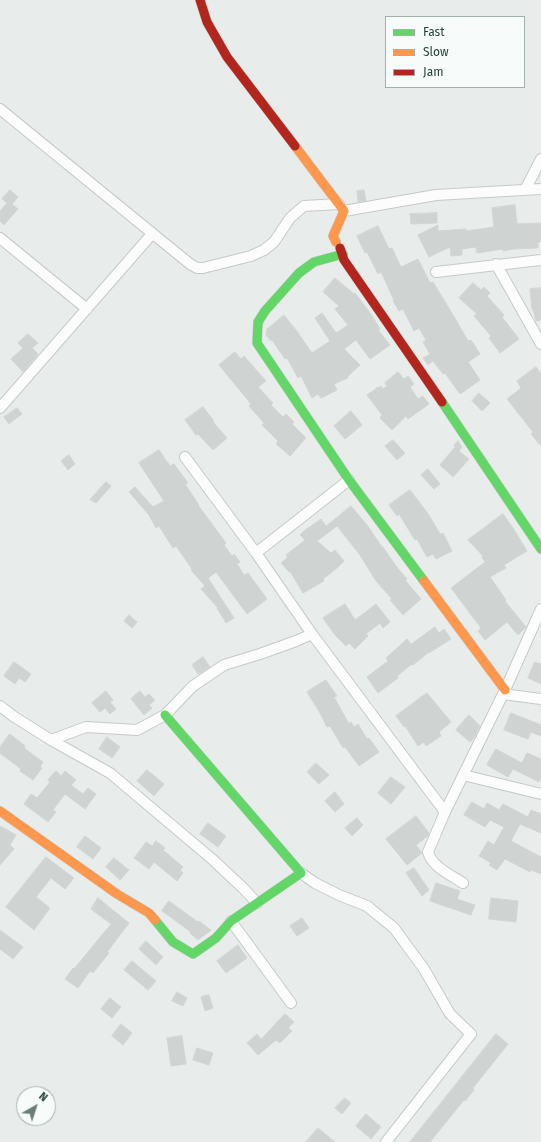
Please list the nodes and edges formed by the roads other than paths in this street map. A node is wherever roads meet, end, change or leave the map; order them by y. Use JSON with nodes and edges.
{"nodes":[{"id":1,"x":200,"y":0,"type":"edge"},
{"id":2,"x":0,"y":109,"type":"edge"},
{"id":3,"x":541,"y":160,"type":"edge"},
{"id":4,"x":541,"y":189,"type":"edge"},
{"id":5,"x":525,"y":190,"type":"junction"},
{"id":6,"x":341,"y":207,"type":"junction"},
{"id":7,"x":152,"y":234,"type":"junction"},
{"id":8,"x":0,"y":238,"type":"edge"},
{"id":9,"x":340,"y":248,"type":"junction"},
{"id":10,"x":541,"y":260,"type":"edge"},
{"id":11,"x":496,"y":264,"type":"junction"},
{"id":12,"x":436,"y":272,"type":"dead end"},
{"id":13,"x":87,"y":309,"type":"junction"},
{"id":14,"x":541,"y":344,"type":"edge"},
{"id":15,"x":0,"y":408,"type":"edge"},
{"id":16,"x":185,"y":457,"type":"dead end"},
{"id":17,"x":348,"y":480,"type":"junction"},
{"id":18,"x":541,"y":549,"type":"edge"},
{"id":19,"x":256,"y":553,"type":"junction"},
{"id":20,"x":541,"y":610,"type":"edge"},
{"id":21,"x":312,"y":634,"type":"junction"},
{"id":22,"x":504,"y":692,"type":"junction"},
{"id":23,"x":541,"y":699,"type":"edge"},
{"id":24,"x":0,"y":706,"type":"edge"},
{"id":25,"x":165,"y":715,"type":"junction"},
{"id":26,"x":51,"y":740,"type":"junction"},
{"id":27,"x":463,"y":776,"type":"junction"},
{"id":28,"x":541,"y":794,"type":"edge"},
{"id":29,"x":0,"y":811,"type":"edge"},
{"id":30,"x":445,"y":812,"type":"junction"},
{"id":31,"x":301,"y":873,"type":"junction"},
{"id":32,"x":463,"y":884,"type":"dead end"},
{"id":33,"x":257,"y":904,"type":"junction"},
{"id":34,"x":231,"y":921,"type":"junction"},
{"id":35,"x":291,"y":1003,"type":"dead end"},
{"id":36,"x":386,"y":1142,"type":"edge"}],
"edges":[{"from":1,"to":6,"type":"street"},
{"from":2,"to":7,"type":"street"},
{"from":3,"to":5,"type":"street"},
{"from":4,"to":5,"type":"street"},
{"from":5,"to":6,"type":"street"},
{"from":6,"to":7,"type":"street"},
{"from":6,"to":9,"type":"street"},
{"from":7,"to":13,"type":"street"},
{"from":8,"to":13,"type":"street"},
{"from":9,"to":17,"type":"street"},
{"from":9,"to":18,"type":"street"},
{"from":10,"to":11,"type":"street"},
{"from":11,"to":12,"type":"street"},
{"from":11,"to":14,"type":"street"},
{"from":13,"to":15,"type":"street"},
{"from":16,"to":19,"type":"street"},
{"from":17,"to":19,"type":"street"},
{"from":17,"to":22,"type":"street"},
{"from":19,"to":21,"type":"street"},
{"from":20,"to":22,"type":"street"},
{"from":21,"to":25,"type":"street"},
{"from":21,"to":30,"type":"street"},
{"from":22,"to":23,"type":"street"},
{"from":22,"to":27,"type":"street"},
{"from":24,"to":26,"type":"street"},
{"from":25,"to":26,"type":"street"},
{"from":25,"to":31,"type":"street"},
{"from":26,"to":33,"type":"street"},
{"from":27,"to":28,"type":"street"},
{"from":27,"to":30,"type":"street"},
{"from":29,"to":34,"type":"street"},
{"from":30,"to":32,"type":"street"},
{"from":31,"to":33,"type":"street"},
{"from":31,"to":36,"type":"street"},
{"from":33,"to":34,"type":"street"},
{"from":34,"to":35,"type":"street"}]}
